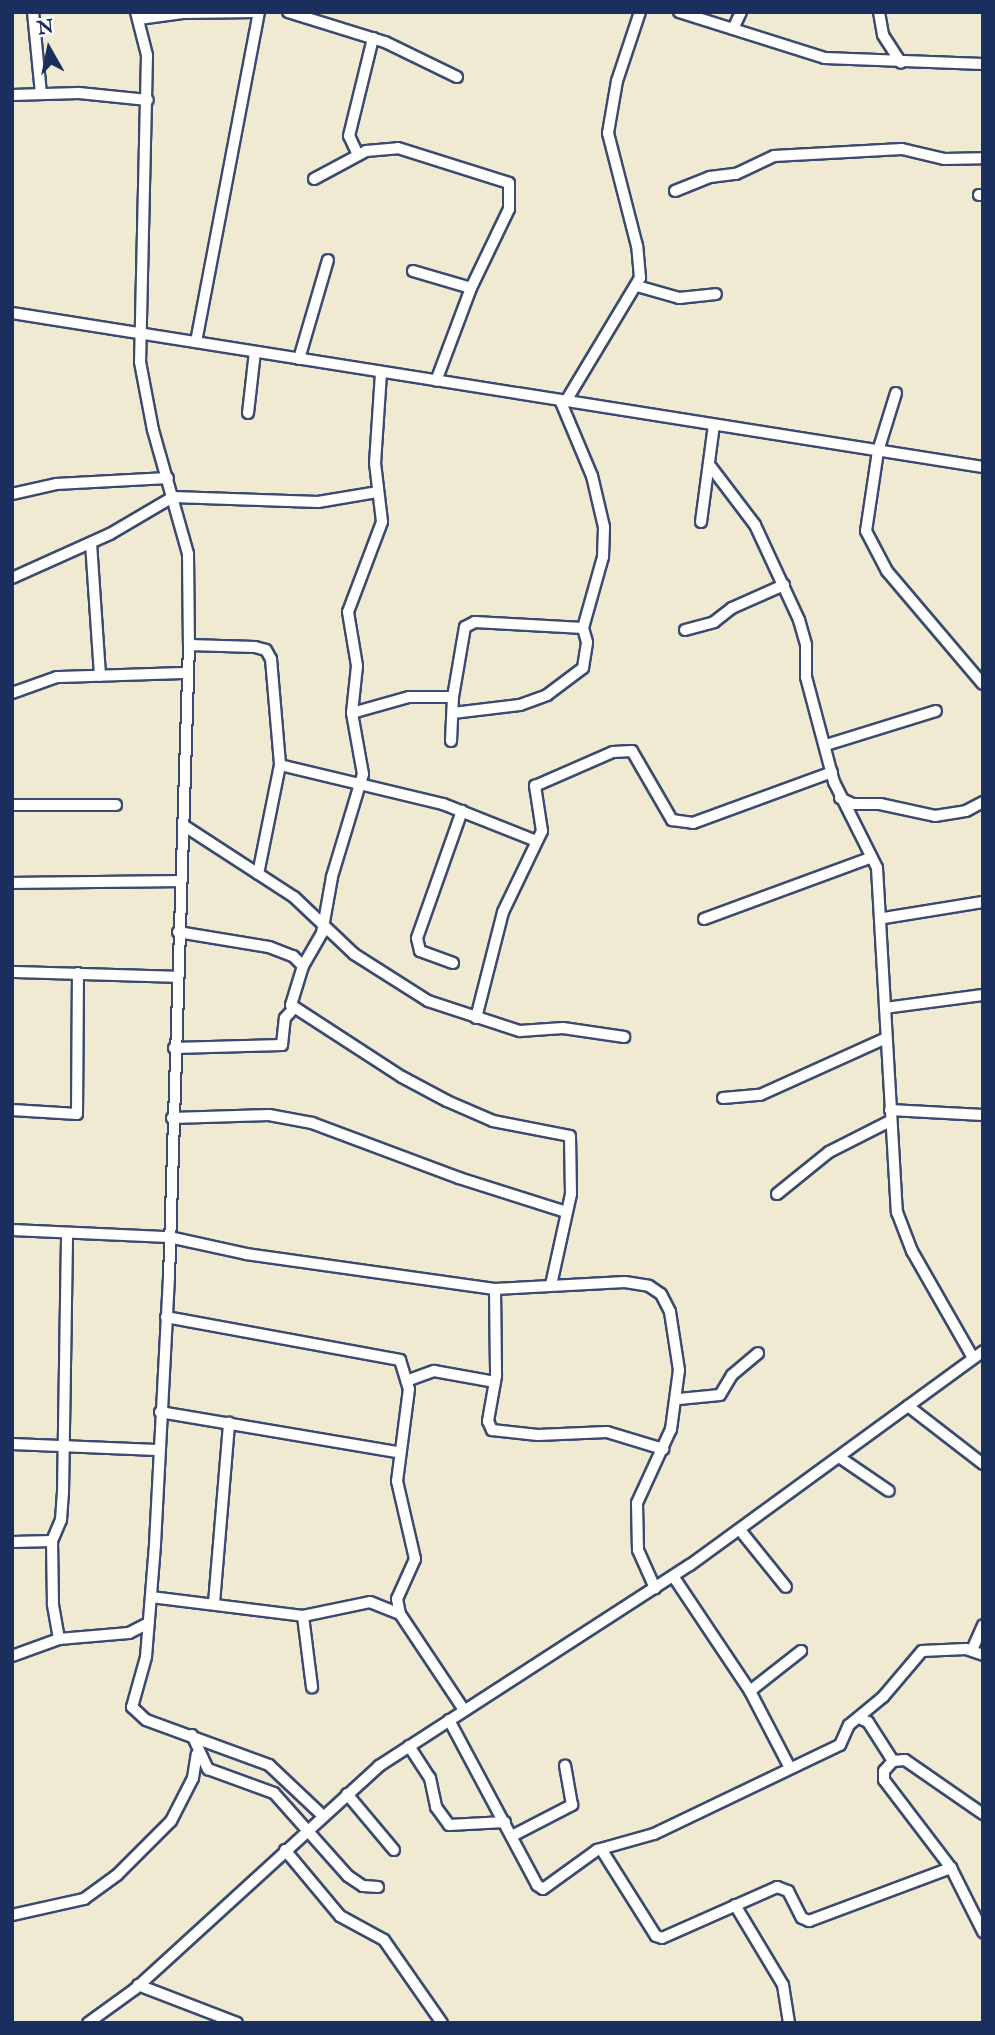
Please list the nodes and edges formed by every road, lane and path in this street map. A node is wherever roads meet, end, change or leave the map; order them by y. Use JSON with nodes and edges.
{"nodes":[{"id":1,"x":33,"y":12,"type":"edge"},
{"id":2,"x":258,"y":12,"type":"edge"},
{"id":3,"x":288,"y":12,"type":"edge"},
{"id":4,"x":640,"y":12,"type":"edge"},
{"id":5,"x":679,"y":12,"type":"edge"},
{"id":6,"x":741,"y":12,"type":"edge"},
{"id":7,"x":879,"y":12,"type":"edge"},
{"id":8,"x":138,"y":16,"type":"edge"},
{"id":9,"x":733,"y":29,"type":"junction"},
{"id":10,"x":373,"y":37,"type":"junction"},
{"id":11,"x":901,"y":63,"type":"junction"},
{"id":12,"x":983,"y":64,"type":"edge"},
{"id":13,"x":457,"y":76,"type":"dead end"},
{"id":14,"x":41,"y":93,"type":"junction"},
{"id":15,"x":12,"y":95,"type":"edge"},
{"id":16,"x":148,"y":100,"type":"junction"},
{"id":17,"x":358,"y":155,"type":"junction"},
{"id":18,"x":983,"y":158,"type":"edge"},
{"id":19,"x":314,"y":178,"type":"dead end"},
{"id":20,"x":675,"y":191,"type":"dead end"},
{"id":21,"x":328,"y":260,"type":"dead end"},
{"id":22,"x":413,"y":271,"type":"dead end"},
{"id":23,"x":637,"y":286,"type":"junction"},
{"id":24,"x":471,"y":288,"type":"junction"},
{"id":25,"x":716,"y":294,"type":"dead end"},
{"id":26,"x":12,"y":313,"type":"edge"},
{"id":27,"x":139,"y":333,"type":"junction"},
{"id":28,"x":196,"y":342,"type":"junction"},
{"id":29,"x":255,"y":352,"type":"junction"},
{"id":30,"x":299,"y":359,"type":"junction"},
{"id":31,"x":381,"y":373,"type":"junction"},
{"id":32,"x":436,"y":381,"type":"junction"},
{"id":33,"x":896,"y":393,"type":"dead end"},
{"id":34,"x":563,"y":401,"type":"junction"},
{"id":35,"x":248,"y":414,"type":"dead end"},
{"id":36,"x":714,"y":425,"type":"junction"},
{"id":37,"x":878,"y":451,"type":"junction"},
{"id":38,"x":711,"y":467,"type":"junction"},
{"id":39,"x":983,"y":467,"type":"edge"},
{"id":40,"x":168,"y":478,"type":"junction"},
{"id":41,"x":378,"y":492,"type":"junction"},
{"id":42,"x":12,"y":494,"type":"edge"},
{"id":43,"x":173,"y":497,"type":"junction"},
{"id":44,"x":701,"y":522,"type":"dead end"},
{"id":45,"x":91,"y":543,"type":"junction"},
{"id":46,"x":12,"y":578,"type":"edge"},
{"id":47,"x":784,"y":585,"type":"junction"},
{"id":48,"x":583,"y":628,"type":"junction"},
{"id":49,"x":685,"y":630,"type":"dead end"},
{"id":50,"x":189,"y":645,"type":"junction"},
{"id":51,"x":186,"y":673,"type":"junction"},
{"id":52,"x":100,"y":676,"type":"junction"},
{"id":53,"x":983,"y":684,"type":"edge"},
{"id":54,"x":12,"y":693,"type":"edge"},
{"id":55,"x":453,"y":697,"type":"junction"},
{"id":56,"x":936,"y":711,"type":"dead end"},
{"id":57,"x":352,"y":713,"type":"junction"},
{"id":58,"x":453,"y":713,"type":"junction"},
{"id":59,"x":451,"y":741,"type":"dead end"},
{"id":60,"x":826,"y":745,"type":"junction"},
{"id":61,"x":280,"y":765,"type":"junction"},
{"id":62,"x":832,"y":772,"type":"junction"},
{"id":63,"x":361,"y":786,"type":"junction"},
{"id":64,"x":840,"y":798,"type":"junction"},
{"id":65,"x":983,"y":802,"type":"edge"},
{"id":66,"x":116,"y":804,"type":"dead end"},
{"id":67,"x":12,"y":805,"type":"edge"},
{"id":68,"x":462,"y":811,"type":"junction"},
{"id":69,"x":183,"y":825,"type":"junction"},
{"id":70,"x":534,"y":840,"type":"junction"},
{"id":71,"x":870,"y":858,"type":"junction"},
{"id":72,"x":258,"y":874,"type":"junction"},
{"id":73,"x":180,"y":881,"type":"junction"},
{"id":74,"x":12,"y":883,"type":"edge"},
{"id":75,"x":983,"y":902,"type":"edge"},
{"id":76,"x":884,"y":918,"type":"junction"},
{"id":77,"x":704,"y":919,"type":"dead end"},
{"id":78,"x":324,"y":925,"type":"junction"},
{"id":79,"x":178,"y":932,"type":"junction"},
{"id":80,"x":453,"y":963,"type":"dead end"},
{"id":81,"x":303,"y":966,"type":"junction"},
{"id":82,"x":12,"y":972,"type":"edge"},
{"id":83,"x":78,"y":973,"type":"junction"},
{"id":84,"x":177,"y":977,"type":"junction"},
{"id":85,"x":983,"y":995,"type":"edge"},
{"id":86,"x":885,"y":1008,"type":"junction"},
{"id":87,"x":293,"y":1009,"type":"junction"},
{"id":88,"x":476,"y":1018,"type":"junction"},
{"id":89,"x":624,"y":1037,"type":"dead end"},
{"id":90,"x":886,"y":1038,"type":"junction"},
{"id":91,"x":174,"y":1048,"type":"junction"},
{"id":92,"x":723,"y":1098,"type":"dead end"},
{"id":93,"x":12,"y":1110,"type":"edge"},
{"id":94,"x":890,"y":1110,"type":"junction"},
{"id":95,"x":983,"y":1115,"type":"edge"},
{"id":96,"x":172,"y":1118,"type":"junction"},
{"id":97,"x":890,"y":1121,"type":"junction"},
{"id":98,"x":777,"y":1194,"type":"dead end"},
{"id":99,"x":566,"y":1212,"type":"junction"},
{"id":100,"x":12,"y":1230,"type":"edge"},
{"id":101,"x":67,"y":1233,"type":"junction"},
{"id":102,"x":169,"y":1237,"type":"junction"},
{"id":103,"x":551,"y":1285,"type":"junction"},
{"id":104,"x":495,"y":1289,"type":"junction"},
{"id":105,"x":166,"y":1317,"type":"junction"},
{"id":106,"x":983,"y":1351,"type":"edge"},
{"id":107,"x":758,"y":1353,"type":"dead end"},
{"id":108,"x":973,"y":1358,"type":"junction"},
{"id":109,"x":409,"y":1380,"type":"junction"},
{"id":110,"x":495,"y":1382,"type":"junction"},
{"id":111,"x":679,"y":1399,"type":"junction"},
{"id":112,"x":908,"y":1406,"type":"junction"},
{"id":113,"x":160,"y":1412,"type":"junction"},
{"id":114,"x":229,"y":1423,"type":"junction"},
{"id":115,"x":12,"y":1444,"type":"edge"},
{"id":116,"x":65,"y":1446,"type":"junction"},
{"id":117,"x":663,"y":1449,"type":"junction"},
{"id":118,"x":157,"y":1450,"type":"junction"},
{"id":119,"x":397,"y":1452,"type":"junction"},
{"id":120,"x":839,"y":1457,"type":"junction"},
{"id":121,"x":983,"y":1464,"type":"edge"},
{"id":122,"x":889,"y":1491,"type":"dead end"},
{"id":123,"x":740,"y":1530,"type":"junction"},
{"id":124,"x":52,"y":1541,"type":"junction"},
{"id":125,"x":12,"y":1542,"type":"edge"},
{"id":126,"x":673,"y":1576,"type":"junction"},
{"id":127,"x":786,"y":1587,"type":"dead end"},
{"id":128,"x":655,"y":1588,"type":"junction"},
{"id":129,"x":151,"y":1597,"type":"junction"},
{"id":130,"x":397,"y":1599,"type":"junction"},
{"id":131,"x":214,"y":1603,"type":"junction"},
{"id":132,"x":383,"y":1606,"type":"junction"},
{"id":133,"x":400,"y":1614,"type":"junction"},
{"id":134,"x":303,"y":1616,"type":"junction"},
{"id":135,"x":149,"y":1623,"type":"junction"},
{"id":136,"x":983,"y":1625,"type":"edge"},
{"id":137,"x":130,"y":1633,"type":"junction"},
{"id":138,"x":59,"y":1639,"type":"junction"},
{"id":139,"x":147,"y":1641,"type":"junction"},
{"id":140,"x":972,"y":1650,"type":"junction"},
{"id":141,"x":801,"y":1651,"type":"dead end"},
{"id":142,"x":983,"y":1655,"type":"edge"},
{"id":143,"x":12,"y":1656,"type":"edge"},
{"id":144,"x":312,"y":1686,"type":"dead end"},
{"id":145,"x":750,"y":1691,"type":"junction"},
{"id":146,"x":464,"y":1710,"type":"junction"},
{"id":147,"x":859,"y":1718,"type":"junction"},
{"id":148,"x":449,"y":1720,"type":"junction"},
{"id":149,"x":192,"y":1735,"type":"junction"},
{"id":150,"x":409,"y":1746,"type":"junction"},
{"id":151,"x":197,"y":1754,"type":"junction"},
{"id":152,"x":892,"y":1761,"type":"junction"},
{"id":153,"x":565,"y":1766,"type":"dead end"},
{"id":154,"x":790,"y":1768,"type":"junction"},
{"id":155,"x":208,"y":1769,"type":"junction"},
{"id":156,"x":193,"y":1778,"type":"junction"},
{"id":157,"x":346,"y":1794,"type":"junction"},
{"id":158,"x":983,"y":1814,"type":"edge"},
{"id":159,"x":321,"y":1815,"type":"junction"},
{"id":160,"x":505,"y":1822,"type":"junction"},
{"id":161,"x":307,"y":1829,"type":"junction"},
{"id":162,"x":512,"y":1836,"type":"junction"},
{"id":163,"x":285,"y":1850,"type":"junction"},
{"id":164,"x":394,"y":1850,"type":"dead end"},
{"id":165,"x":603,"y":1852,"type":"junction"},
{"id":166,"x":951,"y":1868,"type":"junction"},
{"id":167,"x":378,"y":1887,"type":"dead end"},
{"id":168,"x":735,"y":1905,"type":"junction"},
{"id":169,"x":12,"y":1915,"type":"edge"},
{"id":170,"x":983,"y":1932,"type":"edge"},
{"id":171,"x":138,"y":1985,"type":"junction"},
{"id":172,"x":88,"y":2023,"type":"edge"},
{"id":173,"x":237,"y":2023,"type":"edge"},
{"id":174,"x":442,"y":2023,"type":"edge"},
{"id":175,"x":789,"y":2023,"type":"edge"}],
"edges":[{"from":1,"to":14,"type":"street"},
{"from":2,"to":8,"type":"street"},
{"from":2,"to":28,"type":"street"},
{"from":3,"to":10,"type":"street"},
{"from":4,"to":23,"type":"street"},
{"from":5,"to":9,"type":"street"},
{"from":6,"to":9,"type":"street"},
{"from":7,"to":11,"type":"street"},
{"from":8,"to":16,"type":"street"},
{"from":9,"to":11,"type":"street"},
{"from":10,"to":13,"type":"street"},
{"from":10,"to":17,"type":"street"},
{"from":11,"to":12,"type":"street"},
{"from":14,"to":15,"type":"street"},
{"from":14,"to":16,"type":"street"},
{"from":16,"to":27,"type":"street"},
{"from":17,"to":19,"type":"street"},
{"from":17,"to":24,"type":"street"},
{"from":18,"to":20,"type":"street"},
{"from":21,"to":30,"type":"street"},
{"from":22,"to":24,"type":"street"},
{"from":23,"to":25,"type":"street"},
{"from":23,"to":34,"type":"street"},
{"from":24,"to":32,"type":"street"},
{"from":26,"to":27,"type":"street"},
{"from":27,"to":28,"type":"street"},
{"from":27,"to":40,"type":"street"},
{"from":28,"to":29,"type":"street"},
{"from":29,"to":30,"type":"street"},
{"from":29,"to":35,"type":"street"},
{"from":30,"to":31,"type":"street"},
{"from":31,"to":32,"type":"street"},
{"from":31,"to":41,"type":"street"},
{"from":32,"to":34,"type":"street"},
{"from":33,"to":37,"type":"street"},
{"from":34,"to":36,"type":"street"},
{"from":34,"to":48,"type":"street"},
{"from":36,"to":37,"type":"street"},
{"from":36,"to":38,"type":"street"},
{"from":37,"to":39,"type":"street"},
{"from":37,"to":53,"type":"street"},
{"from":38,"to":44,"type":"street"},
{"from":38,"to":47,"type":"street"},
{"from":40,"to":42,"type":"street"},
{"from":40,"to":43,"type":"street"},
{"from":41,"to":43,"type":"street"},
{"from":41,"to":57,"type":"street"},
{"from":43,"to":45,"type":"street"},
{"from":43,"to":50,"type":"street"},
{"from":45,"to":46,"type":"street"},
{"from":45,"to":52,"type":"street"},
{"from":47,"to":49,"type":"street"},
{"from":47,"to":60,"type":"street"},
{"from":48,"to":55,"type":"street"},
{"from":48,"to":58,"type":"street"},
{"from":50,"to":51,"type":"street"},
{"from":50,"to":61,"type":"street"},
{"from":51,"to":52,"type":"street"},
{"from":51,"to":69,"type":"street"},
{"from":52,"to":54,"type":"street"},
{"from":55,"to":57,"type":"street"},
{"from":55,"to":58,"type":"street"},
{"from":56,"to":60,"type":"street"},
{"from":57,"to":63,"type":"street"},
{"from":58,"to":59,"type":"street"},
{"from":60,"to":62,"type":"street"},
{"from":61,"to":63,"type":"street"},
{"from":61,"to":72,"type":"street"},
{"from":62,"to":64,"type":"street"},
{"from":62,"to":70,"type":"street"},
{"from":63,"to":68,"type":"street"},
{"from":63,"to":78,"type":"street"},
{"from":64,"to":65,"type":"street"},
{"from":64,"to":71,"type":"street"},
{"from":66,"to":67,"type":"street"},
{"from":68,"to":70,"type":"street"},
{"from":68,"to":80,"type":"street"},
{"from":69,"to":72,"type":"street"},
{"from":69,"to":73,"type":"street"},
{"from":70,"to":88,"type":"street"},
{"from":71,"to":76,"type":"street"},
{"from":71,"to":77,"type":"street"},
{"from":72,"to":78,"type":"street"},
{"from":73,"to":74,"type":"street"},
{"from":73,"to":79,"type":"street"},
{"from":75,"to":76,"type":"street"},
{"from":76,"to":86,"type":"street"},
{"from":78,"to":81,"type":"street"},
{"from":78,"to":88,"type":"street"},
{"from":79,"to":81,"type":"street"},
{"from":79,"to":84,"type":"street"},
{"from":81,"to":87,"type":"street"},
{"from":82,"to":83,"type":"street"},
{"from":83,"to":84,"type":"street"},
{"from":83,"to":93,"type":"street"},
{"from":84,"to":91,"type":"street"},
{"from":85,"to":86,"type":"street"},
{"from":86,"to":90,"type":"street"},
{"from":87,"to":91,"type":"street"},
{"from":87,"to":99,"type":"street"},
{"from":88,"to":89,"type":"street"},
{"from":90,"to":92,"type":"street"},
{"from":90,"to":94,"type":"street"},
{"from":91,"to":96,"type":"street"},
{"from":94,"to":95,"type":"street"},
{"from":94,"to":97,"type":"street"},
{"from":96,"to":99,"type":"street"},
{"from":96,"to":102,"type":"street"},
{"from":97,"to":98,"type":"street"},
{"from":97,"to":108,"type":"street"},
{"from":99,"to":103,"type":"street"},
{"from":100,"to":101,"type":"street"},
{"from":101,"to":102,"type":"street"},
{"from":101,"to":116,"type":"street"},
{"from":102,"to":104,"type":"street"},
{"from":102,"to":105,"type":"street"},
{"from":103,"to":104,"type":"street"},
{"from":103,"to":111,"type":"street"},
{"from":104,"to":110,"type":"street"},
{"from":105,"to":109,"type":"street"},
{"from":105,"to":113,"type":"street"},
{"from":106,"to":108,"type":"street"},
{"from":107,"to":111,"type":"street"},
{"from":108,"to":112,"type":"street"},
{"from":109,"to":110,"type":"street"},
{"from":109,"to":119,"type":"street"},
{"from":110,"to":117,"type":"street"},
{"from":111,"to":117,"type":"street"},
{"from":112,"to":120,"type":"street"},
{"from":112,"to":121,"type":"street"},
{"from":113,"to":114,"type":"street"},
{"from":113,"to":118,"type":"street"},
{"from":114,"to":119,"type":"street"},
{"from":114,"to":131,"type":"street"},
{"from":115,"to":116,"type":"street"},
{"from":116,"to":118,"type":"street"},
{"from":116,"to":124,"type":"street"},
{"from":117,"to":128,"type":"street"},
{"from":118,"to":129,"type":"street"},
{"from":119,"to":130,"type":"street"},
{"from":120,"to":122,"type":"street"},
{"from":120,"to":123,"type":"street"},
{"from":123,"to":126,"type":"street"},
{"from":123,"to":127,"type":"street"},
{"from":124,"to":125,"type":"street"},
{"from":124,"to":138,"type":"street"},
{"from":126,"to":128,"type":"street"},
{"from":126,"to":145,"type":"street"},
{"from":128,"to":146,"type":"street"},
{"from":129,"to":131,"type":"street"},
{"from":129,"to":135,"type":"street"},
{"from":130,"to":132,"type":"street"},
{"from":130,"to":133,"type":"street"},
{"from":131,"to":134,"type":"street"},
{"from":132,"to":133,"type":"street"},
{"from":132,"to":134,"type":"street"},
{"from":133,"to":146,"type":"street"},
{"from":134,"to":144,"type":"street"},
{"from":135,"to":137,"type":"street"},
{"from":135,"to":139,"type":"street"},
{"from":136,"to":140,"type":"street"},
{"from":137,"to":138,"type":"street"},
{"from":137,"to":139,"type":"street"},
{"from":138,"to":143,"type":"street"},
{"from":139,"to":149,"type":"street"},
{"from":140,"to":142,"type":"street"},
{"from":140,"to":147,"type":"street"},
{"from":141,"to":145,"type":"street"},
{"from":145,"to":154,"type":"street"},
{"from":146,"to":148,"type":"street"},
{"from":147,"to":152,"type":"street"},
{"from":147,"to":154,"type":"street"},
{"from":148,"to":150,"type":"street"},
{"from":148,"to":160,"type":"street"},
{"from":149,"to":151,"type":"street"},
{"from":149,"to":159,"type":"street"},
{"from":150,"to":157,"type":"street"},
{"from":150,"to":160,"type":"street"},
{"from":151,"to":155,"type":"street"},
{"from":151,"to":156,"type":"street"},
{"from":152,"to":158,"type":"street"},
{"from":152,"to":166,"type":"street"},
{"from":153,"to":162,"type":"street"},
{"from":154,"to":165,"type":"street"},
{"from":155,"to":156,"type":"street"},
{"from":155,"to":161,"type":"street"},
{"from":156,"to":169,"type":"street"},
{"from":157,"to":159,"type":"street"},
{"from":157,"to":164,"type":"street"},
{"from":159,"to":161,"type":"street"},
{"from":160,"to":162,"type":"street"},
{"from":161,"to":163,"type":"street"},
{"from":161,"to":167,"type":"street"},
{"from":162,"to":165,"type":"street"},
{"from":163,"to":171,"type":"street"},
{"from":163,"to":174,"type":"street"},
{"from":165,"to":168,"type":"street"},
{"from":166,"to":168,"type":"street"},
{"from":166,"to":170,"type":"street"},
{"from":168,"to":175,"type":"street"},
{"from":171,"to":172,"type":"street"},
{"from":171,"to":173,"type":"street"}]}
